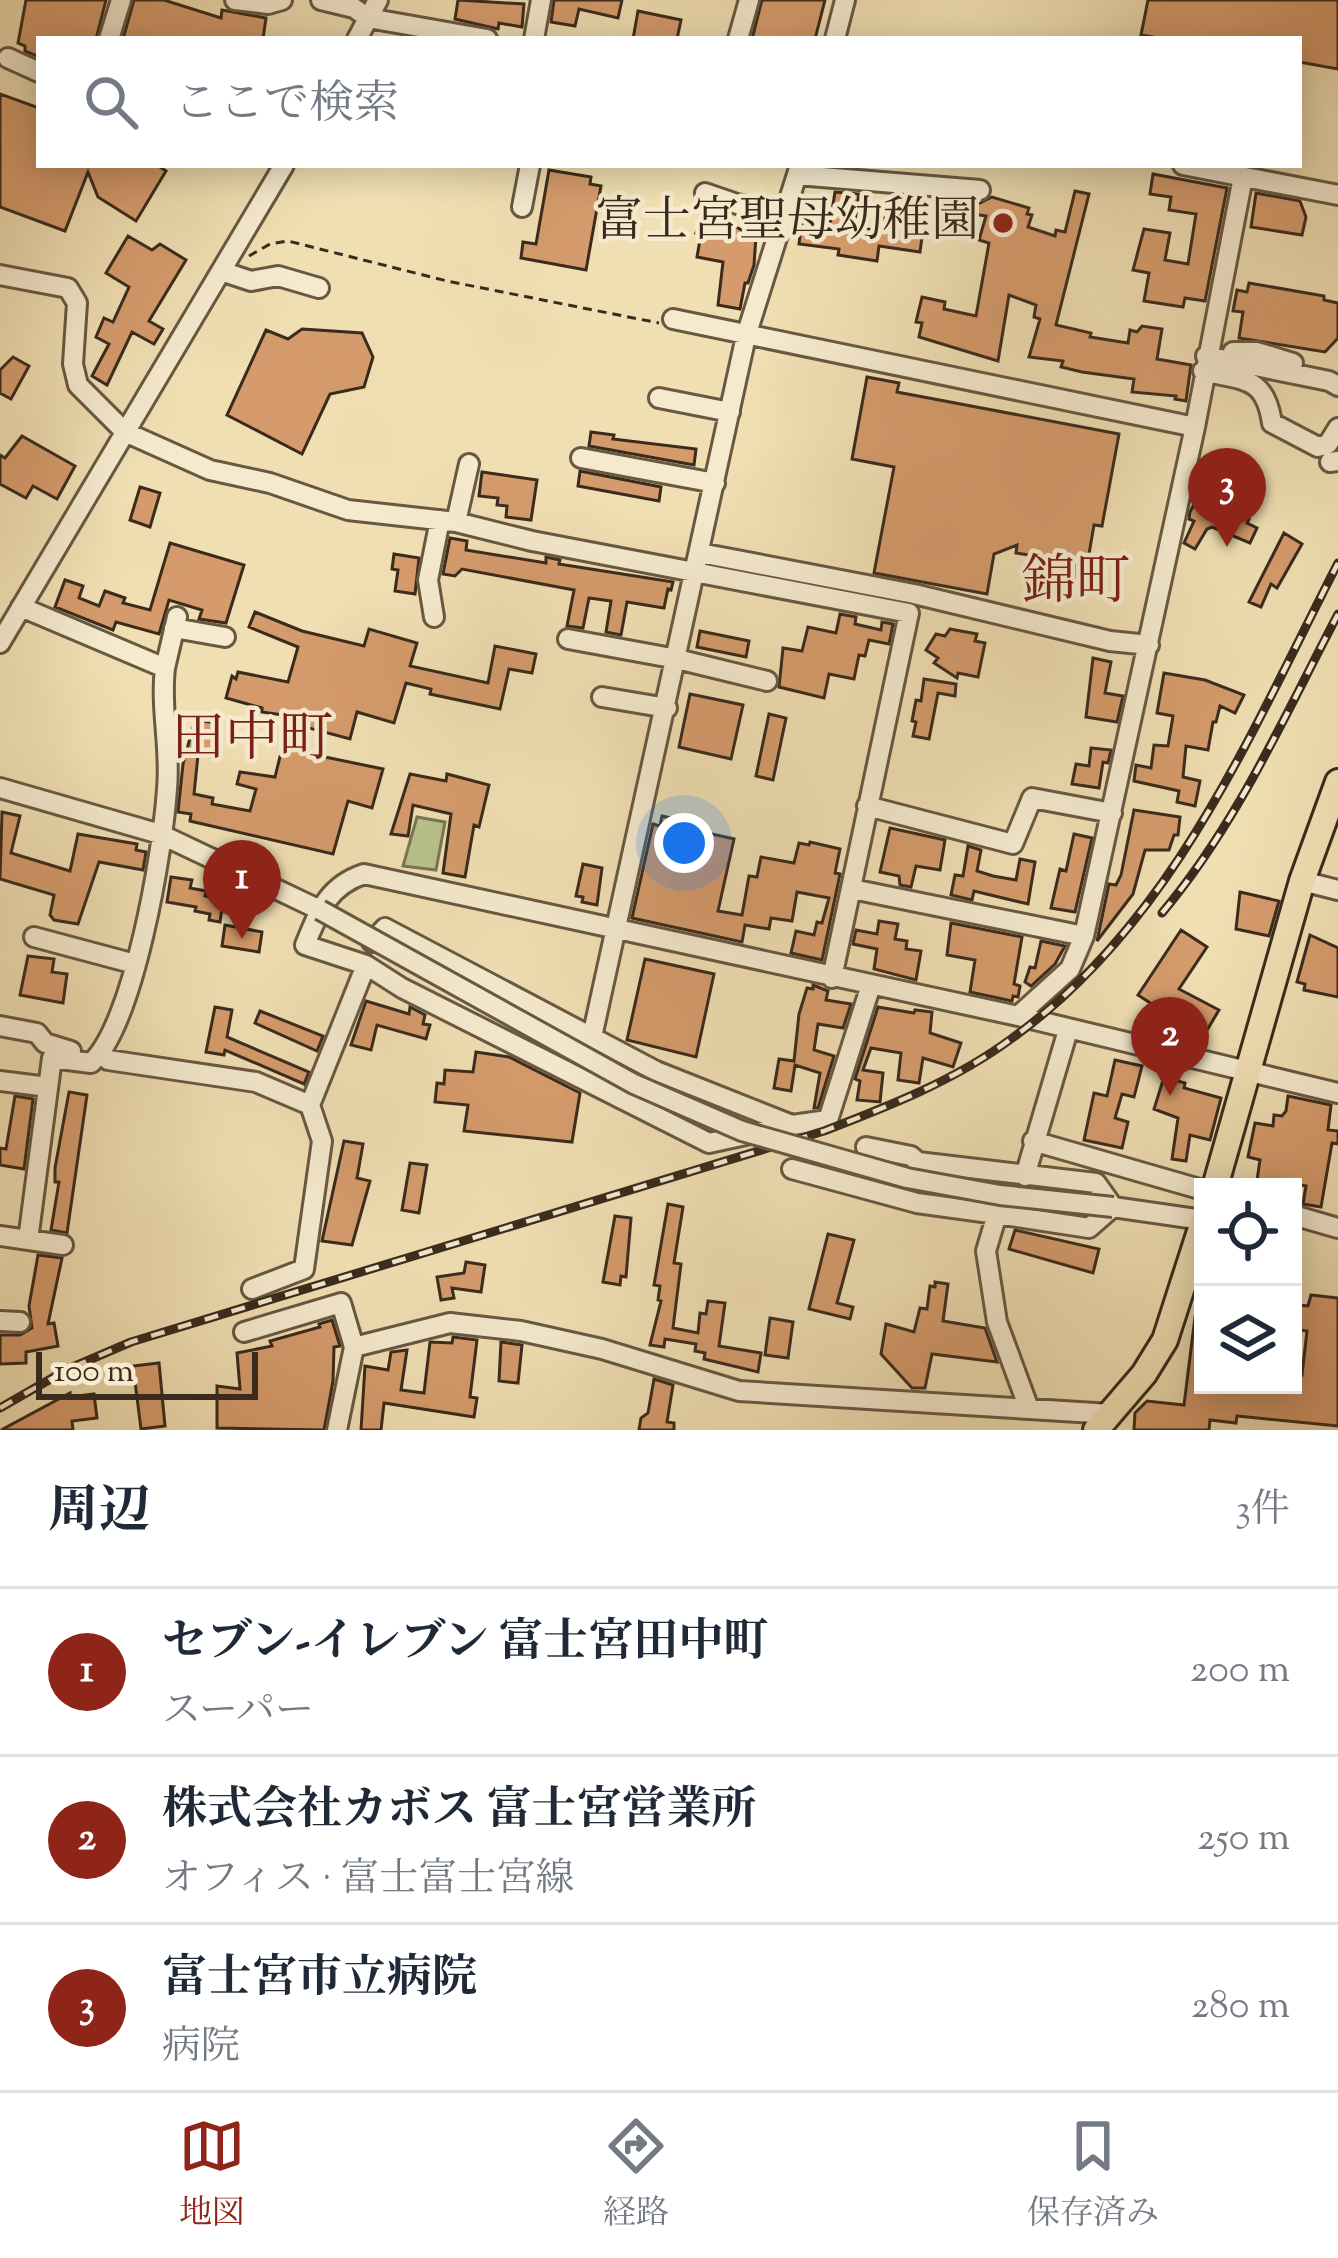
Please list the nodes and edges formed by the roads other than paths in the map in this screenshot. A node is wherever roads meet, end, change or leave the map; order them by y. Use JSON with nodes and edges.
{"nodes":[{"id":1,"x":121,"y":0,"type":"edge"},
{"id":2,"x":235,"y":0,"type":"edge"},
{"id":3,"x":282,"y":0,"type":"edge"},
{"id":4,"x":321,"y":0,"type":"edge"},
{"id":5,"x":541,"y":0,"type":"edge"},
{"id":6,"x":749,"y":0,"type":"edge"},
{"id":7,"x":845,"y":0,"type":"edge"},
{"id":8,"x":374,"y":9,"type":"edge"},
{"id":9,"x":110,"y":36,"type":"edge"},
{"id":10,"x":359,"y":36,"type":"edge"},
{"id":11,"x":476,"y":36,"type":"edge"},
{"id":12,"x":535,"y":36,"type":"edge"},
{"id":13,"x":739,"y":36,"type":"edge"},
{"id":14,"x":836,"y":36,"type":"edge"},
{"id":15,"x":8,"y":58,"type":"dead end"},
{"id":16,"x":36,"y":72,"type":"edge"},
{"id":17,"x":282,"y":168,"type":"edge"},
{"id":18,"x":529,"y":168,"type":"edge"},
{"id":19,"x":1198,"y":168,"type":"edge"},
{"id":20,"x":799,"y":170,"type":"edge"},
{"id":21,"x":1243,"y":177,"type":"junction"},
{"id":22,"x":980,"y":190,"type":"dead end"},
{"id":23,"x":705,"y":193,"type":"dead end"},
{"id":24,"x":1338,"y":195,"type":"edge"},
{"id":25,"x":522,"y":207,"type":"dead end"},
{"id":26,"x":785,"y":214,"type":"junction"},
{"id":27,"x":221,"y":271,"type":"junction"},
{"id":28,"x":0,"y":275,"type":"edge"},
{"id":29,"x":319,"y":288,"type":"dead end"},
{"id":30,"x":675,"y":323,"type":"road end"},
{"id":31,"x":746,"y":336,"type":"junction"},
{"id":32,"x":1211,"y":359,"type":"junction"},
{"id":33,"x":1338,"y":376,"type":"edge"},
{"id":34,"x":1338,"y":386,"type":"edge"},
{"id":35,"x":659,"y":398,"type":"dead end"},
{"id":36,"x":730,"y":412,"type":"junction"},
{"id":37,"x":1195,"y":427,"type":"junction"},
{"id":38,"x":1338,"y":428,"type":"edge"},
{"id":39,"x":125,"y":432,"type":"junction"},
{"id":40,"x":581,"y":458,"type":"dead end"},
{"id":41,"x":469,"y":464,"type":"dead end"},
{"id":42,"x":715,"y":483,"type":"junction"},
{"id":43,"x":448,"y":521,"type":"junction"},
{"id":44,"x":698,"y":561,"type":"junction"},
{"id":45,"x":21,"y":607,"type":"junction"},
{"id":46,"x":434,"y":617,"type":"dead end"},
{"id":47,"x":225,"y":637,"type":"dead end"},
{"id":48,"x":568,"y":639,"type":"dead end"},
{"id":49,"x":0,"y":643,"type":"edge"},
{"id":50,"x":1149,"y":645,"type":"junction"},
{"id":51,"x":677,"y":658,"type":"junction"},
{"id":52,"x":165,"y":668,"type":"junction"},
{"id":53,"x":767,"y":681,"type":"dead end"},
{"id":54,"x":602,"y":697,"type":"dead end"},
{"id":55,"x":667,"y":708,"type":"junction"},
{"id":56,"x":1338,"y":782,"type":"edge"},
{"id":57,"x":0,"y":788,"type":"edge"},
{"id":58,"x":867,"y":806,"type":"junction"},
{"id":59,"x":1112,"y":814,"type":"junction"},
{"id":60,"x":160,"y":833,"type":"junction"},
{"id":61,"x":1302,"y":880,"type":"junction"},
{"id":62,"x":852,"y":889,"type":"junction"},
{"id":63,"x":1338,"y":890,"type":"edge"},
{"id":64,"x":320,"y":910,"type":"junction"},
{"id":65,"x":619,"y":930,"type":"junction"},
{"id":66,"x":1084,"y":936,"type":"junction"},
{"id":67,"x":34,"y":938,"type":"dead end"},
{"id":68,"x":372,"y":942,"type":"junction"},
{"id":69,"x":135,"y":964,"type":"junction"},
{"id":70,"x":366,"y":965,"type":"junction"},
{"id":71,"x":832,"y":978,"type":"junction"},
{"id":72,"x":871,"y":985,"type":"junction"},
{"id":73,"x":1018,"y":1016,"type":"junction"},
{"id":74,"x":0,"y":1026,"type":"edge"},
{"id":75,"x":1068,"y":1030,"type":"junction"},
{"id":76,"x":592,"y":1037,"type":"junction"},
{"id":77,"x":87,"y":1055,"type":"dead end"},
{"id":78,"x":108,"y":1060,"type":"dead end"},
{"id":79,"x":1250,"y":1069,"type":"junction"},
{"id":80,"x":0,"y":1081,"type":"edge"},
{"id":81,"x":48,"y":1088,"type":"junction"},
{"id":82,"x":1338,"y":1093,"type":"edge"},
{"id":83,"x":310,"y":1105,"type":"junction"},
{"id":84,"x":792,"y":1125,"type":"junction"},
{"id":85,"x":1033,"y":1141,"type":"junction"},
{"id":86,"x":866,"y":1147,"type":"dead end"},
{"id":87,"x":792,"y":1169,"type":"dead end"},
{"id":88,"x":1025,"y":1176,"type":"junction"},
{"id":89,"x":1218,"y":1178,"type":"edge"},
{"id":90,"x":1194,"y":1187,"type":"edge"},
{"id":91,"x":1113,"y":1207,"type":"junction"},
{"id":92,"x":997,"y":1214,"type":"junction"},
{"id":93,"x":1302,"y":1218,"type":"edge"},
{"id":94,"x":1194,"y":1220,"type":"edge"},
{"id":95,"x":1338,"y":1228,"type":"edge"},
{"id":96,"x":0,"y":1236,"type":"edge"},
{"id":97,"x":28,"y":1240,"type":"junction"},
{"id":98,"x":63,"y":1245,"type":"dead end"},
{"id":99,"x":1194,"y":1249,"type":"edge"},
{"id":100,"x":252,"y":1289,"type":"dead end"},
{"id":101,"x":244,"y":1331,"type":"dead end"},
{"id":102,"x":354,"y":1347,"type":"junction"},
{"id":103,"x":1028,"y":1406,"type":"junction"},
{"id":104,"x":1104,"y":1422,"type":"edge"},
{"id":105,"x":337,"y":1430,"type":"edge"}],
"edges":[{"from":1,"to":9,"type":"street"},
{"from":2,"to":3,"type":"street"},
{"from":4,"to":8,"type":"street"},
{"from":5,"to":12,"type":"street"},
{"from":6,"to":13,"type":"street"},
{"from":7,"to":14,"type":"street"},
{"from":8,"to":10,"type":"street"},
{"from":8,"to":11,"type":"street"},
{"from":15,"to":16,"type":"street"},
{"from":17,"to":27,"type":"street"},
{"from":18,"to":25,"type":"street"},
{"from":19,"to":21,"type":"street"},
{"from":20,"to":22,"type":"street"},
{"from":20,"to":26,"type":"street"},
{"from":21,"to":24,"type":"street"},
{"from":21,"to":32,"type":"street"},
{"from":23,"to":26,"type":"street"},
{"from":26,"to":31,"type":"street"},
{"from":27,"to":29,"type":"street"},
{"from":27,"to":39,"type":"street"},
{"from":28,"to":39,"type":"street"},
{"from":30,"to":31,"type":"street"},
{"from":31,"to":36,"type":"street"},
{"from":31,"to":37,"type":"street"},
{"from":32,"to":33,"type":"street"},
{"from":32,"to":34,"type":"street"},
{"from":32,"to":37,"type":"street"},
{"from":32,"to":38,"type":"street"},
{"from":35,"to":36,"type":"street"},
{"from":36,"to":42,"type":"street"},
{"from":37,"to":50,"type":"street"},
{"from":39,"to":43,"type":"street"},
{"from":39,"to":45,"type":"street"},
{"from":40,"to":42,"type":"street"},
{"from":41,"to":43,"type":"street"},
{"from":42,"to":44,"type":"street"},
{"from":43,"to":44,"type":"street"},
{"from":43,"to":46,"type":"street"},
{"from":44,"to":50,"type":"street"},
{"from":44,"to":51,"type":"street"},
{"from":44,"to":58,"type":"street"},
{"from":45,"to":49,"type":"street"},
{"from":45,"to":52,"type":"street"},
{"from":47,"to":52,"type":"street"},
{"from":48,"to":51,"type":"street"},
{"from":50,"to":59,"type":"street"},
{"from":51,"to":53,"type":"street"},
{"from":51,"to":55,"type":"street"},
{"from":52,"to":60,"type":"street"},
{"from":54,"to":55,"type":"street"},
{"from":55,"to":65,"type":"street"},
{"from":56,"to":61,"type":"main road"},
{"from":57,"to":60,"type":"street"},
{"from":58,"to":59,"type":"street"},
{"from":58,"to":62,"type":"street"},
{"from":59,"to":66,"type":"street"},
{"from":60,"to":64,"type":"street"},
{"from":60,"to":69,"type":"street"},
{"from":61,"to":63,"type":"street"},
{"from":61,"to":79,"type":"main road"},
{"from":62,"to":66,"type":"street"},
{"from":62,"to":71,"type":"street"},
{"from":64,"to":65,"type":"street"},
{"from":64,"to":68,"type":"street","bridge":true},
{"from":64,"to":70,"type":"street"},
{"from":65,"to":71,"type":"street"},
{"from":65,"to":76,"type":"street"},
{"from":66,"to":73,"type":"street"},
{"from":67,"to":69,"type":"street"},
{"from":68,"to":76,"type":"street"},
{"from":68,"to":91,"type":"street","bridge":true},
{"from":69,"to":81,"type":"street"},
{"from":70,"to":83,"type":"street"},
{"from":70,"to":84,"type":"street"},
{"from":71,"to":72,"type":"street"},
{"from":72,"to":73,"type":"street"},
{"from":72,"to":84,"type":"street"},
{"from":73,"to":75,"type":"street"},
{"from":74,"to":77,"type":"street"},
{"from":75,"to":79,"type":"street"},
{"from":75,"to":85,"type":"street"},
{"from":76,"to":84,"type":"street"},
{"from":78,"to":83,"type":"street"},
{"from":79,"to":82,"type":"street"},
{"from":79,"to":89,"type":"main road"},
{"from":80,"to":81,"type":"street"},
{"from":81,"to":97,"type":"street"},
{"from":83,"to":100,"type":"street"},
{"from":85,"to":88,"type":"street"},
{"from":85,"to":90,"type":"street"},
{"from":86,"to":88,"type":"street"},
{"from":87,"to":92,"type":"street"},
{"from":88,"to":91,"type":"street"},
{"from":91,"to":92,"type":"street"},
{"from":91,"to":94,"type":"street"},
{"from":92,"to":103,"type":"street"},
{"from":93,"to":95,"type":"street"},
{"from":96,"to":97,"type":"street"},
{"from":97,"to":98,"type":"street"},
{"from":99,"to":104,"type":"main road"},
{"from":101,"to":102,"type":"street"},
{"from":102,"to":103,"type":"street"},
{"from":102,"to":105,"type":"street"},
{"from":103,"to":104,"type":"street"}]}
